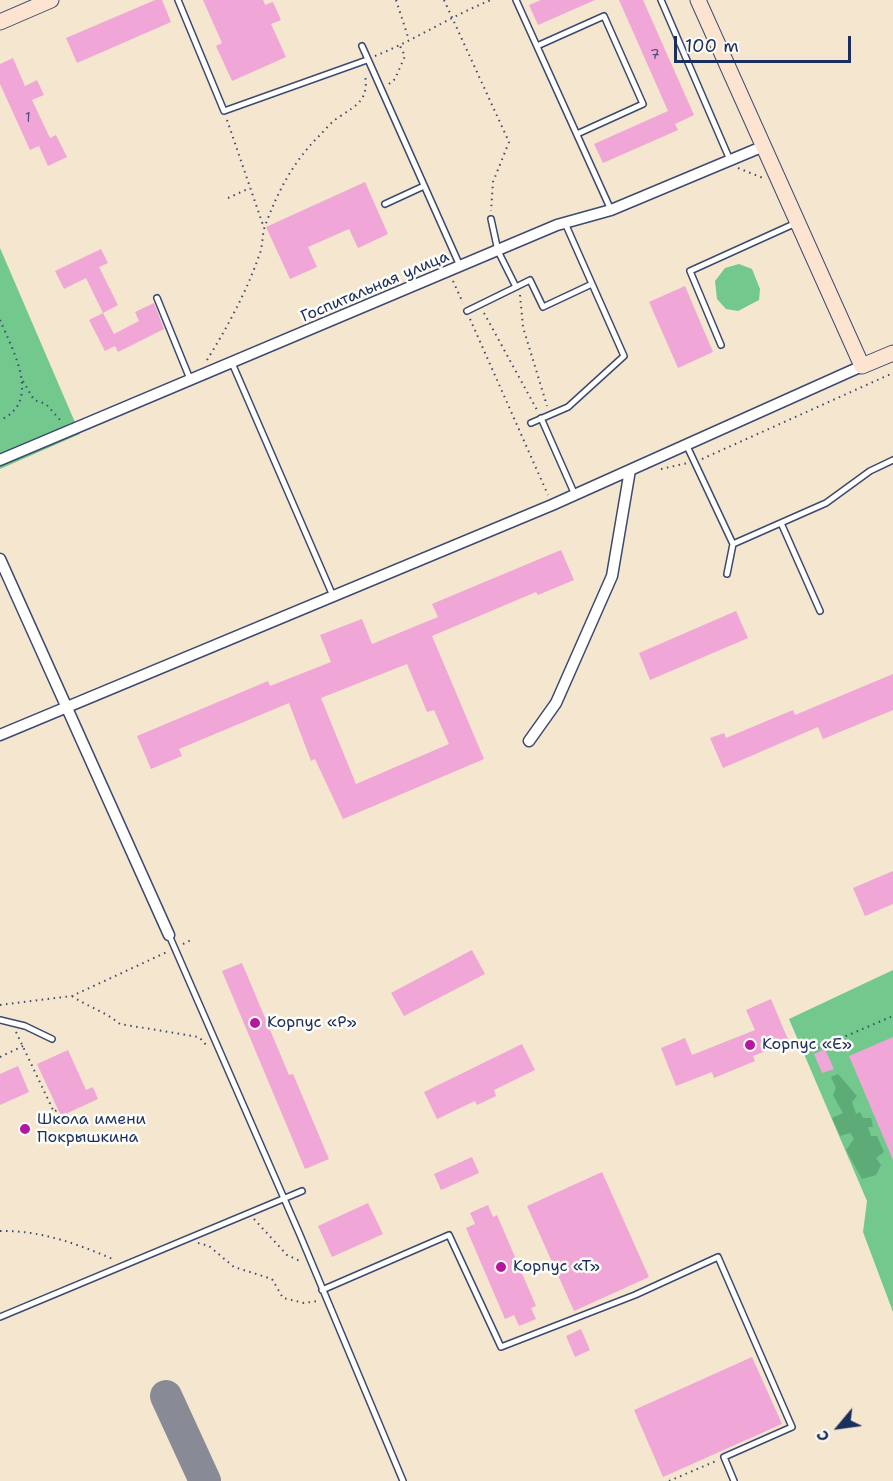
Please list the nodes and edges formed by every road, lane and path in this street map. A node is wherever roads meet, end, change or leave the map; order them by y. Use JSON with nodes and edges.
{"nodes":[{"id":1,"x":51,"y":0,"type":"edge"},
{"id":2,"x":178,"y":0,"type":"edge"},
{"id":3,"x":396,"y":0,"type":"edge"},
{"id":4,"x":444,"y":0,"type":"edge"},
{"id":5,"x":491,"y":0,"type":"edge"},
{"id":6,"x":516,"y":0,"type":"edge"},
{"id":7,"x":661,"y":0,"type":"edge"},
{"id":8,"x":698,"y":0,"type":"edge"},
{"id":9,"x":452,"y":16,"type":"junction"},
{"id":10,"x":0,"y":22,"type":"edge"},
{"id":11,"x":410,"y":40,"type":"junction"},
{"id":12,"x":362,"y":46,"type":"dead end"},
{"id":13,"x":400,"y":46,"type":"junction"},
{"id":14,"x":537,"y":46,"type":"junction"},
{"id":15,"x":365,"y":60,"type":"junction"},
{"id":16,"x":389,"y":84,"type":"dead end"},
{"id":17,"x":224,"y":111,"type":"junction"},
{"id":18,"x":577,"y":134,"type":"junction"},
{"id":19,"x":764,"y":146,"type":"junction"},
{"id":20,"x":727,"y":161,"type":"junction"},
{"id":21,"x":765,"y":178,"type":"dead end"},
{"id":22,"x":424,"y":186,"type":"junction"},
{"id":23,"x":250,"y":188,"type":"junction"},
{"id":24,"x":228,"y":198,"type":"dead end"},
{"id":25,"x":385,"y":204,"type":"dead end"},
{"id":26,"x":611,"y":210,"type":"junction"},
{"id":27,"x":491,"y":219,"type":"joint"},
{"id":28,"x":798,"y":222,"type":"junction"},
{"id":29,"x":565,"y":223,"type":"junction"},
{"id":30,"x":264,"y":228,"type":"junction"},
{"id":31,"x":498,"y":251,"type":"junction"},
{"id":32,"x":460,"y":267,"type":"junction"},
{"id":33,"x":449,"y":272,"type":"junction"},
{"id":34,"x":592,"y":284,"type":"junction"},
{"id":35,"x":516,"y":288,"type":"junction"},
{"id":36,"x":157,"y":298,"type":"dead end"},
{"id":37,"x":480,"y":305,"type":"junction"},
{"id":38,"x":466,"y":311,"type":"junction"},
{"id":39,"x":0,"y":320,"type":"edge"},
{"id":40,"x":721,"y":345,"type":"dead end"},
{"id":41,"x":893,"y":353,"type":"edge"},
{"id":42,"x":206,"y":362,"type":"dead end"},
{"id":43,"x":232,"y":363,"type":"junction"},
{"id":44,"x":862,"y":366,"type":"junction"},
{"id":45,"x":893,"y":373,"type":"edge"},
{"id":46,"x":191,"y":380,"type":"junction"},
{"id":47,"x":23,"y":381,"type":"junction"},
{"id":48,"x":550,"y":415,"type":"junction"},
{"id":49,"x":541,"y":418,"type":"junction"},
{"id":50,"x":0,"y":420,"type":"edge"},
{"id":51,"x":531,"y":423,"type":"dead end"},
{"id":52,"x":67,"y":428,"type":"dead end"},
{"id":53,"x":686,"y":444,"type":"junction"},
{"id":54,"x":0,"y":460,"type":"edge"},
{"id":55,"x":893,"y":460,"type":"edge"},
{"id":56,"x":694,"y":462,"type":"junction"},
{"id":57,"x":630,"y":470,"type":"junction"},
{"id":58,"x":651,"y":472,"type":"dead end"},
{"id":59,"x":575,"y":495,"type":"junction"},
{"id":60,"x":552,"y":505,"type":"junction"},
{"id":61,"x":780,"y":523,"type":"junction"},
{"id":62,"x":733,"y":544,"type":"junction"},
{"id":63,"x":0,"y":559,"type":"edge"},
{"id":64,"x":727,"y":574,"type":"dead end"},
{"id":65,"x":333,"y":596,"type":"junction"},
{"id":66,"x":820,"y":611,"type":"dead end"},
{"id":67,"x":66,"y":707,"type":"junction"},
{"id":68,"x":0,"y":735,"type":"edge"},
{"id":69,"x":529,"y":741,"type":"dead end"},
{"id":70,"x":169,"y":935,"type":"joint"},
{"id":71,"x":191,"y":940,"type":"dead end"},
{"id":72,"x":174,"y":948,"type":"junction"},
{"id":73,"x":72,"y":996,"type":"junction"},
{"id":74,"x":0,"y":1005,"type":"edge"},
{"id":75,"x":893,"y":1016,"type":"edge"},
{"id":76,"x":0,"y":1020,"type":"edge"},
{"id":77,"x":8,"y":1027,"type":"dead end"},
{"id":78,"x":52,"y":1039,"type":"dead end"},
{"id":79,"x":23,"y":1046,"type":"junction"},
{"id":80,"x":818,"y":1048,"type":"dead end"},
{"id":81,"x":0,"y":1057,"type":"edge"},
{"id":82,"x":225,"y":1064,"type":"junction"},
{"id":83,"x":58,"y":1109,"type":"dead end"},
{"id":84,"x":302,"y":1191,"type":"dead end"},
{"id":85,"x":282,"y":1199,"type":"junction"},
{"id":86,"x":246,"y":1214,"type":"junction"},
{"id":87,"x":0,"y":1231,"type":"edge"},
{"id":88,"x":190,"y":1238,"type":"junction"},
{"id":89,"x":125,"y":1264,"type":"junction"},
{"id":90,"x":313,"y":1267,"type":"junction"},
{"id":91,"x":322,"y":1290,"type":"junction"},
{"id":92,"x":327,"y":1299,"type":"junction"},
{"id":93,"x":0,"y":1317,"type":"edge"},
{"id":94,"x":724,"y":1457,"type":"junction"},
{"id":95,"x":402,"y":1481,"type":"edge"},
{"id":96,"x":669,"y":1481,"type":"edge"},
{"id":97,"x":734,"y":1481,"type":"edge"}],
"edges":[{"from":1,"to":10,"type":"street"},
{"from":2,"to":17,"type":"lane"},
{"from":3,"to":11,"type":"path"},
{"from":4,"to":9,"type":"path"},
{"from":5,"to":9,"type":"path"},
{"from":6,"to":14,"type":"lane"},
{"from":7,"to":20,"type":"lane"},
{"from":8,"to":19,"type":"street"},
{"from":9,"to":11,"type":"path"},
{"from":9,"to":27,"type":"path"},
{"from":11,"to":13,"type":"path"},
{"from":12,"to":15,"type":"lane"},
{"from":13,"to":15,"type":"path"},
{"from":13,"to":16,"type":"path"},
{"from":14,"to":18,"type":"lane"},
{"from":14,"to":18,"type":"lane"},
{"from":15,"to":17,"type":"lane"},
{"from":15,"to":22,"type":"lane"},
{"from":15,"to":30,"type":"path"},
{"from":17,"to":23,"type":"path"},
{"from":18,"to":26,"type":"lane"},
{"from":19,"to":20,"type":"street","name":"Госпитальная улица"},
{"from":19,"to":28,"type":"street"},
{"from":20,"to":21,"type":"path"},
{"from":20,"to":26,"type":"street","name":"Госпитальная улица"},
{"from":22,"to":25,"type":"lane"},
{"from":22,"to":32,"type":"lane"},
{"from":23,"to":24,"type":"path"},
{"from":23,"to":30,"type":"path"},
{"from":26,"to":29,"type":"street","name":"Госпитальная улица"},
{"from":27,"to":31,"type":"lane"},
{"from":28,"to":40,"type":"lane"},
{"from":28,"to":44,"type":"street"},
{"from":29,"to":31,"type":"street","name":"Госпитальная улица"},
{"from":29,"to":34,"type":"lane"},
{"from":30,"to":42,"type":"path"},
{"from":31,"to":32,"type":"street","name":"Госпитальная улица"},
{"from":31,"to":35,"type":"lane"},
{"from":32,"to":33,"type":"street","name":"Госпитальная улица"},
{"from":33,"to":38,"type":"path"},
{"from":33,"to":43,"type":"street","name":"Госпитальная улица"},
{"from":34,"to":35,"type":"lane"},
{"from":34,"to":48,"type":"lane"},
{"from":35,"to":37,"type":"lane"},
{"from":35,"to":48,"type":"path"},
{"from":36,"to":46,"type":"lane"},
{"from":37,"to":38,"type":"lane"},
{"from":37,"to":49,"type":"path"},
{"from":38,"to":60,"type":"path"},
{"from":39,"to":47,"type":"path"},
{"from":41,"to":44,"type":"street"},
{"from":43,"to":46,"type":"street","name":"Госпитальная улица"},
{"from":43,"to":65,"type":"lane"},
{"from":44,"to":53,"type":"street"},
{"from":45,"to":56,"type":"path"},
{"from":46,"to":54,"type":"street","name":"Госпитальная улица"},
{"from":47,"to":50,"type":"path"},
{"from":47,"to":52,"type":"path"},
{"from":48,"to":49,"type":"lane"},
{"from":49,"to":51,"type":"lane"},
{"from":49,"to":59,"type":"lane"},
{"from":53,"to":56,"type":"lane"},
{"from":53,"to":57,"type":"street"},
{"from":55,"to":61,"type":"lane"},
{"from":56,"to":58,"type":"path"},
{"from":56,"to":62,"type":"lane"},
{"from":57,"to":59,"type":"street"},
{"from":57,"to":69,"type":"street"},
{"from":59,"to":60,"type":"street"},
{"from":60,"to":65,"type":"street"},
{"from":61,"to":62,"type":"lane"},
{"from":61,"to":66,"type":"lane"},
{"from":62,"to":64,"type":"lane"},
{"from":63,"to":67,"type":"street"},
{"from":65,"to":67,"type":"street"},
{"from":67,"to":68,"type":"street"},
{"from":67,"to":70,"type":"street"},
{"from":70,"to":72,"type":"lane"},
{"from":71,"to":72,"type":"path"},
{"from":72,"to":73,"type":"path"},
{"from":72,"to":82,"type":"lane"},
{"from":73,"to":74,"type":"path"},
{"from":73,"to":82,"type":"path"},
{"from":75,"to":80,"type":"path"},
{"from":76,"to":78,"type":"lane"},
{"from":77,"to":79,"type":"path"},
{"from":79,"to":81,"type":"path"},
{"from":79,"to":83,"type":"path"},
{"from":82,"to":85,"type":"lane"},
{"from":84,"to":85,"type":"lane"},
{"from":85,"to":86,"type":"lane"},
{"from":85,"to":90,"type":"lane"},
{"from":86,"to":88,"type":"lane"},
{"from":86,"to":90,"type":"path"},
{"from":87,"to":89,"type":"path"},
{"from":88,"to":89,"type":"lane"},
{"from":88,"to":92,"type":"path"},
{"from":89,"to":93,"type":"lane"},
{"from":90,"to":91,"type":"lane"},
{"from":91,"to":92,"type":"lane"},
{"from":91,"to":94,"type":"lane"},
{"from":92,"to":95,"type":"lane"},
{"from":94,"to":96,"type":"path"},
{"from":94,"to":97,"type":"lane"}]}
